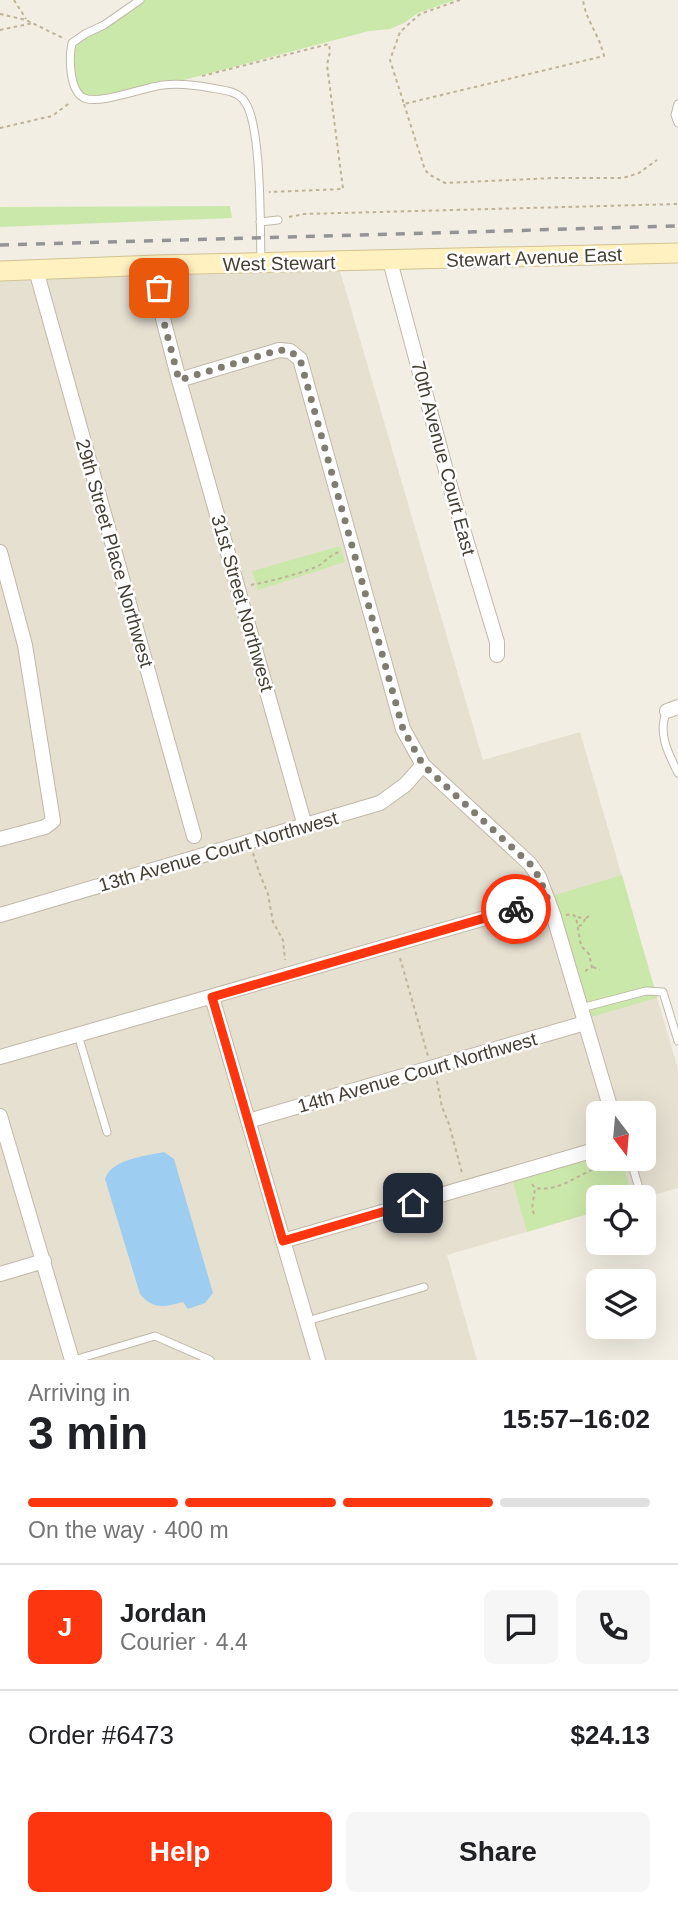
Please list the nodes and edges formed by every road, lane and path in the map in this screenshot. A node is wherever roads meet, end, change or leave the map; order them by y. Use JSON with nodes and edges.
{"nodes":[{"id":1,"x":14,"y":0,"type":"edge"},
{"id":2,"x":123,"y":0,"type":"edge"},
{"id":3,"x":140,"y":0,"type":"edge"},
{"id":4,"x":460,"y":0,"type":"edge"},
{"id":5,"x":583,"y":0,"type":"edge"},
{"id":6,"x":128,"y":9,"type":"junction"},
{"id":7,"x":0,"y":14,"type":"edge"},
{"id":8,"x":26,"y":20,"type":"junction"},
{"id":9,"x":33,"y":23,"type":"junction"},
{"id":10,"x":0,"y":30,"type":"edge"},
{"id":11,"x":72,"y":43,"type":"junction"},
{"id":12,"x":186,"y":84,"type":"junction"},
{"id":13,"x":80,"y":95,"type":"junction"},
{"id":14,"x":404,"y":104,"type":"junction"},
{"id":15,"x":678,"y":104,"type":"edge"},
{"id":16,"x":678,"y":123,"type":"edge"},
{"id":17,"x":0,"y":128,"type":"edge"},
{"id":18,"x":657,"y":160,"type":"dead end"},
{"id":19,"x":258,"y":192,"type":"junction"},
{"id":20,"x":678,"y":204,"type":"edge"},
{"id":21,"x":278,"y":220,"type":"joint"},
{"id":22,"x":260,"y":222,"type":"junction"},
{"id":23,"x":678,"y":253,"type":"edge"},
{"id":24,"x":390,"y":261,"type":"junction"},
{"id":25,"x":261,"y":263,"type":"junction"},
{"id":26,"x":157,"y":265,"type":"junction"},
{"id":27,"x":36,"y":270,"type":"junction"},
{"id":28,"x":0,"y":271,"type":"edge"},
{"id":29,"x":179,"y":380,"type":"junction"},
{"id":30,"x":353,"y":547,"type":"junction"},
{"id":31,"x":0,"y":552,"type":"edge"},
{"id":32,"x":237,"y":587,"type":"junction"},
{"id":33,"x":497,"y":655,"type":"dead end"},
{"id":34,"x":672,"y":709,"type":"edge"},
{"id":35,"x":423,"y":765,"type":"junction"},
{"id":36,"x":678,"y":773,"type":"edge"},
{"id":37,"x":305,"y":826,"type":"junction"},
{"id":38,"x":194,"y":836,"type":"dead end"},
{"id":39,"x":0,"y":839,"type":"edge"},
{"id":40,"x":251,"y":842,"type":"junction"},
{"id":41,"x":548,"y":900,"type":"junction"},
{"id":42,"x":592,"y":914,"type":"dead end"},
{"id":43,"x":0,"y":915,"type":"edge"},
{"id":44,"x":576,"y":917,"type":"junction"},
{"id":45,"x":554,"y":918,"type":"junction"},
{"id":46,"x":585,"y":919,"type":"junction"},
{"id":47,"x":578,"y":926,"type":"junction"},
{"id":48,"x":592,"y":967,"type":"junction"},
{"id":49,"x":600,"y":970,"type":"dead end"},
{"id":50,"x":289,"y":975,"type":"junction"},
{"id":51,"x":571,"y":975,"type":"junction"},
{"id":52,"x":212,"y":997,"type":"junction"},
{"id":53,"x":581,"y":1008,"type":"junction"},
{"id":54,"x":586,"y":1023,"type":"junction"},
{"id":55,"x":78,"y":1035,"type":"junction"},
{"id":56,"x":678,"y":1041,"type":"edge"},
{"id":57,"x":0,"y":1057,"type":"edge"},
{"id":58,"x":609,"y":1101,"type":"edge"},
{"id":59,"x":0,"y":1116,"type":"edge"},
{"id":60,"x":248,"y":1121,"type":"junction"},
{"id":61,"x":107,"y":1132,"type":"dead end"},
{"id":62,"x":586,"y":1153,"type":"edge"},
{"id":63,"x":527,"y":1170,"type":"junction"},
{"id":64,"x":586,"y":1171,"type":"edge"},
{"id":65,"x":634,"y":1171,"type":"edge"},
{"id":66,"x":638,"y":1185,"type":"dead end"},
{"id":67,"x":535,"y":1188,"type":"junction"},
{"id":68,"x":534,"y":1214,"type":"dead end"},
{"id":69,"x":283,"y":1241,"type":"junction"},
{"id":70,"x":44,"y":1261,"type":"junction"},
{"id":71,"x":0,"y":1274,"type":"edge"},
{"id":72,"x":424,"y":1287,"type":"dead end"},
{"id":73,"x":307,"y":1321,"type":"junction"},
{"id":74,"x":73,"y":1360,"type":"edge"},
{"id":75,"x":211,"y":1360,"type":"edge"},
{"id":76,"x":318,"y":1360,"type":"edge"}],
"edges":[{"from":1,"to":8,"type":"path"},
{"from":2,"to":6,"type":"lane"},
{"from":3,"to":6,"type":"lane"},
{"from":4,"to":14,"type":"path"},
{"from":5,"to":14,"type":"path"},
{"from":6,"to":11,"type":"lane"},
{"from":7,"to":8,"type":"path"},
{"from":8,"to":9,"type":"path"},
{"from":9,"to":10,"type":"path"},
{"from":9,"to":11,"type":"path"},
{"from":11,"to":13,"type":"lane"},
{"from":12,"to":13,"type":"lane"},
{"from":12,"to":19,"type":"lane"},
{"from":12,"to":19,"type":"path"},
{"from":13,"to":17,"type":"path"},
{"from":14,"to":18,"type":"path"},
{"from":15,"to":16,"type":"lane"},
{"from":19,"to":22,"type":"lane"},
{"from":20,"to":21,"type":"path"},
{"from":21,"to":22,"type":"lane"},
{"from":22,"to":25,"type":"lane"},
{"from":23,"to":24,"type":"street","name":"Stewart Avenue East"},
{"from":24,"to":25,"type":"street","name":"West Stewart"},
{"from":24,"to":33,"type":"street","name":"70th Avenue Court East"},
{"from":25,"to":26,"type":"street","name":"West Stewart"},
{"from":26,"to":27,"type":"street","name":"West Stewart"},
{"from":26,"to":29,"type":"street"},
{"from":27,"to":28,"type":"street","name":"West Stewart"},
{"from":27,"to":38,"type":"street","name":"29th Street Place Northwest"},
{"from":29,"to":30,"type":"street"},
{"from":29,"to":32,"type":"street","name":"31st Street Northwest"},
{"from":30,"to":32,"type":"path"},
{"from":30,"to":35,"type":"street"},
{"from":31,"to":39,"type":"street"},
{"from":32,"to":37,"type":"street","name":"31st Street Northwest"},
{"from":34,"to":36,"type":"lane"},
{"from":35,"to":37,"type":"street","name":"13th Avenue Court Northwest"},
{"from":35,"to":41,"type":"street"},
{"from":37,"to":40,"type":"street","name":"13th Avenue Court Northwest"},
{"from":40,"to":43,"type":"street","name":"13th Avenue Court Northwest"},
{"from":40,"to":50,"type":"path"},
{"from":41,"to":45,"type":"street"},
{"from":41,"to":50,"type":"street"},
{"from":42,"to":46,"type":"path"},
{"from":44,"to":45,"type":"path"},
{"from":44,"to":46,"type":"path"},
{"from":44,"to":47,"type":"path"},
{"from":45,"to":51,"type":"street"},
{"from":46,"to":47,"type":"path"},
{"from":47,"to":48,"type":"path"},
{"from":48,"to":49,"type":"path"},
{"from":48,"to":51,"type":"path"},
{"from":50,"to":52,"type":"street"},
{"from":51,"to":53,"type":"street"},
{"from":52,"to":55,"type":"street"},
{"from":52,"to":60,"type":"street"},
{"from":53,"to":54,"type":"street"},
{"from":53,"to":56,"type":"lane"},
{"from":54,"to":58,"type":"street"},
{"from":54,"to":60,"type":"street","name":"14th Avenue Court Northwest"},
{"from":55,"to":57,"type":"street"},
{"from":55,"to":61,"type":"lane"},
{"from":59,"to":70,"type":"street"},
{"from":60,"to":69,"type":"street"},
{"from":62,"to":63,"type":"street"},
{"from":63,"to":67,"type":"path"},
{"from":63,"to":69,"type":"street"},
{"from":64,"to":67,"type":"path"},
{"from":65,"to":66,"type":"lane"},
{"from":67,"to":68,"type":"path"},
{"from":69,"to":73,"type":"street"},
{"from":70,"to":71,"type":"street"},
{"from":70,"to":74,"type":"street"},
{"from":72,"to":73,"type":"lane"},
{"from":73,"to":76,"type":"street"},
{"from":74,"to":75,"type":"lane"}]}
